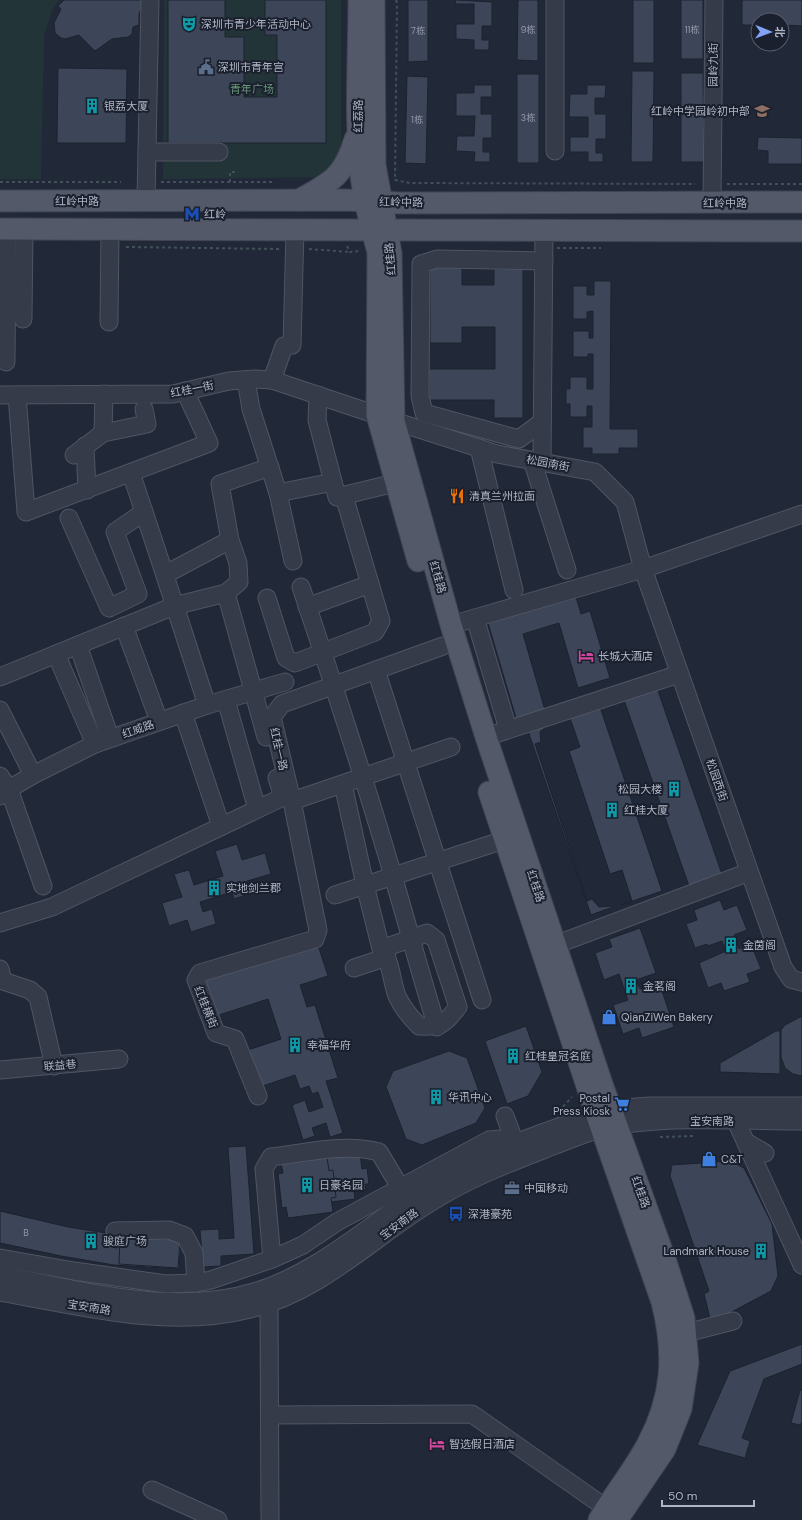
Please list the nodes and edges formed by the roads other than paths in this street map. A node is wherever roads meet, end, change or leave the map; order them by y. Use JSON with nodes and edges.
{"nodes":[{"id":1,"x":150,"y":0,"type":"edge"},
{"id":2,"x":359,"y":0,"type":"edge"},
{"id":3,"x":374,"y":0,"type":"edge"},
{"id":4,"x":555,"y":0,"type":"edge"},
{"id":5,"x":714,"y":0,"type":"edge"},
{"id":6,"x":358,"y":126,"type":"junction"},
{"id":7,"x":555,"y":151,"type":"dead end"},
{"id":8,"x":147,"y":152,"type":"junction"},
{"id":9,"x":219,"y":152,"type":"dead end"},
{"id":10,"x":146,"y":200,"type":"junction"},
{"id":11,"x":299,"y":200,"type":"junction"},
{"id":12,"x":0,"y":201,"type":"edge"},
{"id":13,"x":374,"y":202,"type":"junction"},
{"id":14,"x":802,"y":202,"type":"edge"},
{"id":15,"x":712,"y":203,"type":"junction"},
{"id":16,"x":10,"y":229,"type":"edge"},
{"id":17,"x":295,"y":229,"type":"junction"},
{"id":18,"x":110,"y":230,"type":"junction"},
{"id":19,"x":379,"y":230,"type":"junction"},
{"id":20,"x":544,"y":230,"type":"junction"},
{"id":21,"x":802,"y":231,"type":"edge"},
{"id":22,"x":544,"y":261,"type":"junction"},
{"id":23,"x":10,"y":320,"type":"edge"},
{"id":24,"x":109,"y":322,"type":"dead end"},
{"id":25,"x":4,"y":352,"type":"edge"},
{"id":26,"x":246,"y":380,"type":"junction"},
{"id":27,"x":272,"y":380,"type":"junction"},
{"id":28,"x":185,"y":391,"type":"junction"},
{"id":29,"x":0,"y":394,"type":"edge"},
{"id":30,"x":17,"y":394,"type":"junction"},
{"id":31,"x":104,"y":394,"type":"junction"},
{"id":32,"x":318,"y":395,"type":"junction"},
{"id":33,"x":144,"y":408,"type":"dead end"},
{"id":34,"x":386,"y":418,"type":"junction"},
{"id":35,"x":542,"y":422,"type":"junction"},
{"id":36,"x":464,"y":424,"type":"junction"},
{"id":37,"x":103,"y":433,"type":"junction"},
{"id":38,"x":458,"y":442,"type":"junction"},
{"id":39,"x":479,"y":448,"type":"junction"},
{"id":40,"x":537,"y":461,"type":"junction"},
{"id":41,"x":270,"y":467,"type":"junction"},
{"id":42,"x":131,"y":473,"type":"junction"},
{"id":43,"x":332,"y":482,"type":"junction"},
{"id":44,"x":395,"y":483,"type":"junction"},
{"id":45,"x":87,"y":490,"type":"junction"},
{"id":46,"x":278,"y":493,"type":"junction"},
{"id":47,"x":344,"y":496,"type":"junction"},
{"id":48,"x":144,"y":512,"type":"junction"},
{"id":49,"x":802,"y":514,"type":"edge"},
{"id":50,"x":68,"y":518,"type":"dead end"},
{"id":51,"x":230,"y":540,"type":"junction"},
{"id":52,"x":293,"y":561,"type":"dead end"},
{"id":53,"x":643,"y":569,"type":"junction"},
{"id":54,"x":567,"y":570,"type":"dead end"},
{"id":55,"x":166,"y":574,"type":"junction"},
{"id":56,"x":370,"y":584,"type":"junction"},
{"id":57,"x":301,"y":587,"type":"dead end"},
{"id":58,"x":514,"y":590,"type":"dead end"},
{"id":59,"x":226,"y":593,"type":"junction"},
{"id":60,"x":268,"y":598,"type":"dead end"},
{"id":61,"x":174,"y":606,"type":"junction"},
{"id":62,"x":307,"y":607,"type":"junction"},
{"id":63,"x":475,"y":618,"type":"junction"},
{"id":64,"x":451,"y":625,"type":"junction"},
{"id":65,"x":124,"y":626,"type":"junction"},
{"id":66,"x":78,"y":645,"type":"junction"},
{"id":67,"x":443,"y":646,"type":"junction"},
{"id":68,"x":323,"y":652,"type":"junction"},
{"id":69,"x":56,"y":654,"type":"junction"},
{"id":70,"x":376,"y":670,"type":"junction"},
{"id":71,"x":680,"y":674,"type":"junction"},
{"id":72,"x":0,"y":678,"type":"edge"},
{"id":73,"x":285,"y":682,"type":"dead end"},
{"id":74,"x":333,"y":686,"type":"junction"},
{"id":75,"x":253,"y":692,"type":"junction"},
{"id":76,"x":226,"y":700,"type":"junction"},
{"id":77,"x":207,"y":705,"type":"junction"},
{"id":78,"x":0,"y":710,"type":"edge"},
{"id":79,"x":183,"y":713,"type":"junction"},
{"id":80,"x":159,"y":721,"type":"junction"},
{"id":81,"x":508,"y":729,"type":"junction"},
{"id":82,"x":107,"y":730,"type":"dead end"},
{"id":83,"x":486,"y":737,"type":"junction"},
{"id":84,"x":96,"y":744,"type":"junction"},
{"id":85,"x":451,"y":747,"type":"dead end"},
{"id":86,"x":405,"y":761,"type":"junction"},
{"id":87,"x":33,"y":775,"type":"junction"},
{"id":88,"x":362,"y":777,"type":"junction"},
{"id":89,"x":343,"y":784,"type":"junction"},
{"id":90,"x":3,"y":787,"type":"edge"},
{"id":91,"x":292,"y":801,"type":"junction"},
{"id":92,"x":257,"y":809,"type":"junction"},
{"id":93,"x":221,"y":826,"type":"junction"},
{"id":94,"x":504,"y":840,"type":"junction"},
{"id":95,"x":437,"y":861,"type":"junction"},
{"id":96,"x":750,"y":872,"type":"junction"},
{"id":97,"x":393,"y":876,"type":"junction"},
{"id":98,"x":365,"y":885,"type":"junction"},
{"id":99,"x":44,"y":886,"type":"dead end"},
{"id":100,"x":335,"y":895,"type":"dead end"},
{"id":101,"x":316,"y":917,"type":"joint"},
{"id":102,"x":0,"y":923,"type":"edge"},
{"id":103,"x":410,"y":939,"type":"junction"},
{"id":104,"x":555,"y":945,"type":"junction"},
{"id":105,"x":384,"y":953,"type":"junction"},
{"id":106,"x":354,"y":968,"type":"dead end"},
{"id":107,"x":1,"y":977,"type":"edge"},
{"id":108,"x":802,"y":982,"type":"edge"},
{"id":109,"x":482,"y":1000,"type":"dead end"},
{"id":110,"x":437,"y":1027,"type":"junction"},
{"id":111,"x":119,"y":1059,"type":"dead end"},
{"id":112,"x":54,"y":1066,"type":"junction"},
{"id":113,"x":0,"y":1070,"type":"edge"},
{"id":114,"x":258,"y":1096,"type":"dead end"},
{"id":115,"x":802,"y":1106,"type":"edge"},
{"id":116,"x":505,"y":1116,"type":"dead end"},
{"id":117,"x":606,"y":1119,"type":"junction"},
{"id":118,"x":736,"y":1121,"type":"junction"},
{"id":119,"x":802,"y":1121,"type":"edge"},
{"id":120,"x":746,"y":1142,"type":"junction"},
{"id":121,"x":515,"y":1143,"type":"junction"},
{"id":122,"x":766,"y":1153,"type":"dead end"},
{"id":123,"x":400,"y":1187,"type":"junction"},
{"id":124,"x":115,"y":1231,"type":"dead end"},
{"id":125,"x":0,"y":1258,"type":"edge"},
{"id":126,"x":272,"y":1259,"type":"junction"},
{"id":127,"x":802,"y":1265,"type":"edge"},
{"id":128,"x":0,"y":1275,"type":"edge"},
{"id":129,"x":204,"y":1282,"type":"junction"},
{"id":130,"x":0,"y":1292,"type":"edge"},
{"id":131,"x":189,"y":1302,"type":"junction"},
{"id":132,"x":269,"y":1303,"type":"junction"},
{"id":133,"x":733,"y":1321,"type":"dead end"},
{"id":134,"x":686,"y":1333,"type":"junction"},
{"id":135,"x":270,"y":1415,"type":"junction"},
{"id":136,"x":152,"y":1490,"type":"dead end"},
{"id":137,"x":613,"y":1517,"type":"edge"},
{"id":138,"x":218,"y":1520,"type":"edge"},
{"id":139,"x":270,"y":1520,"type":"edge"}],
"edges":[{"from":1,"to":8,"type":"street"},
{"from":2,"to":6,"type":"main road","name":"红荔路"},
{"from":3,"to":13,"type":"main road","name":"红荔路"},
{"from":4,"to":7,"type":"street"},
{"from":5,"to":15,"type":"street","name":"园岭九街"},
{"from":6,"to":11,"type":"main road"},
{"from":6,"to":13,"type":"main road","name":"红荔路"},
{"from":8,"to":9,"type":"street"},
{"from":8,"to":10,"type":"street"},
{"from":10,"to":11,"type":"main road","name":"红岭中路"},
{"from":10,"to":12,"type":"main road","name":"红岭中路"},
{"from":11,"to":13,"type":"main road","name":"红岭中路"},
{"from":13,"to":15,"type":"main road","name":"红岭中路"},
{"from":13,"to":19,"type":"main road","name":"红荔路"},
{"from":14,"to":15,"type":"main road","name":"红岭中路"},
{"from":16,"to":18,"type":"main road"},
{"from":16,"to":23,"type":"street"},
{"from":17,"to":18,"type":"main road"},
{"from":17,"to":19,"type":"main road"},
{"from":17,"to":27,"type":"street"},
{"from":18,"to":24,"type":"street"},
{"from":19,"to":20,"type":"main road"},
{"from":19,"to":34,"type":"main road","name":"红桂路"},
{"from":20,"to":21,"type":"main road"},
{"from":20,"to":22,"type":"street"},
{"from":22,"to":35,"type":"street"},
{"from":22,"to":36,"type":"street"},
{"from":23,"to":25,"type":"street"},
{"from":26,"to":27,"type":"street","name":"红桂一街"},
{"from":26,"to":28,"type":"street","name":"红桂一街"},
{"from":26,"to":41,"type":"street"},
{"from":27,"to":32,"type":"street","name":"红桂一街"},
{"from":28,"to":31,"type":"street","name":"红桂一街"},
{"from":28,"to":42,"type":"street"},
{"from":29,"to":30,"type":"street","name":"红桂一街"},
{"from":30,"to":31,"type":"street","name":"红桂一街"},
{"from":30,"to":45,"type":"street"},
{"from":31,"to":37,"type":"street"},
{"from":32,"to":34,"type":"street","name":"红桂一街"},
{"from":32,"to":43,"type":"street"},
{"from":33,"to":37,"type":"street"},
{"from":34,"to":38,"type":"street","name":"松园南街"},
{"from":34,"to":44,"type":"main road","name":"红桂路"},
{"from":34,"to":64,"type":"main road","name":"红桂路"},
{"from":35,"to":36,"type":"street"},
{"from":35,"to":40,"type":"street"},
{"from":36,"to":38,"type":"street"},
{"from":37,"to":45,"type":"street"},
{"from":38,"to":39,"type":"street","name":"松园南街"},
{"from":39,"to":40,"type":"street","name":"松园南街"},
{"from":39,"to":58,"type":"street"},
{"from":40,"to":53,"type":"street","name":"松园南街"},
{"from":40,"to":54,"type":"street"},
{"from":41,"to":46,"type":"street"},
{"from":41,"to":51,"type":"street"},
{"from":42,"to":45,"type":"street"},
{"from":42,"to":48,"type":"street"},
{"from":43,"to":46,"type":"street"},
{"from":43,"to":47,"type":"street"},
{"from":44,"to":47,"type":"street"},
{"from":44,"to":67,"type":"main road","name":"红桂路"},
{"from":46,"to":52,"type":"street"},
{"from":47,"to":56,"type":"street"},
{"from":48,"to":50,"type":"street"},
{"from":48,"to":55,"type":"street"},
{"from":49,"to":53,"type":"street"},
{"from":51,"to":55,"type":"street"},
{"from":51,"to":59,"type":"street"},
{"from":53,"to":63,"type":"street"},
{"from":53,"to":71,"type":"street","name":"松园西街"},
{"from":55,"to":61,"type":"street"},
{"from":56,"to":62,"type":"street"},
{"from":56,"to":68,"type":"street"},
{"from":57,"to":62,"type":"street"},
{"from":59,"to":61,"type":"street"},
{"from":59,"to":75,"type":"street"},
{"from":60,"to":68,"type":"street"},
{"from":61,"to":65,"type":"street"},
{"from":61,"to":77,"type":"street"},
{"from":62,"to":68,"type":"street"},
{"from":63,"to":64,"type":"street"},
{"from":63,"to":81,"type":"street"},
{"from":64,"to":83,"type":"main road","name":"红桂路"},
{"from":65,"to":66,"type":"street"},
{"from":65,"to":80,"type":"street"},
{"from":66,"to":69,"type":"street"},
{"from":66,"to":82,"type":"street"},
{"from":67,"to":70,"type":"street","name":"红桂一路"},
{"from":67,"to":94,"type":"main road","name":"红桂路"},
{"from":68,"to":74,"type":"street"},
{"from":69,"to":72,"type":"street"},
{"from":69,"to":84,"type":"street"},
{"from":70,"to":74,"type":"street","name":"红桂一路"},
{"from":70,"to":86,"type":"street"},
{"from":71,"to":81,"type":"street"},
{"from":71,"to":96,"type":"street","name":"松园西街"},
{"from":73,"to":75,"type":"street","name":"红威路"},
{"from":74,"to":88,"type":"street"},
{"from":74,"to":91,"type":"street","name":"红桂一路"},
{"from":75,"to":76,"type":"street","name":"红威路"},
{"from":75,"to":92,"type":"street"},
{"from":76,"to":77,"type":"street","name":"红威路"},
{"from":76,"to":92,"type":"street"},
{"from":77,"to":79,"type":"street","name":"红威路"},
{"from":78,"to":87,"type":"street"},
{"from":79,"to":80,"type":"street","name":"红威路"},
{"from":79,"to":93,"type":"street"},
{"from":80,"to":84,"type":"street","name":"红威路"},
{"from":81,"to":83,"type":"street"},
{"from":83,"to":104,"type":"main road","name":"红桂路"},
{"from":84,"to":87,"type":"street","name":"红威路"},
{"from":85,"to":86,"type":"street"},
{"from":86,"to":88,"type":"street"},
{"from":86,"to":95,"type":"street"},
{"from":87,"to":90,"type":"street","name":"红威路"},
{"from":88,"to":89,"type":"street"},
{"from":88,"to":97,"type":"street"},
{"from":89,"to":91,"type":"street"},
{"from":89,"to":98,"type":"street"},
{"from":90,"to":99,"type":"street"},
{"from":91,"to":101,"type":"street","name":"红桂一路"},
{"from":92,"to":93,"type":"street"},
{"from":93,"to":102,"type":"street"},
{"from":94,"to":95,"type":"street"},
{"from":94,"to":117,"type":"main road","name":"红桂路"},
{"from":95,"to":97,"type":"street"},
{"from":95,"to":109,"type":"street"},
{"from":96,"to":104,"type":"street"},
{"from":96,"to":108,"type":"street","name":"松园西街"},
{"from":97,"to":98,"type":"street"},
{"from":97,"to":103,"type":"street"},
{"from":98,"to":100,"type":"street"},
{"from":98,"to":105,"type":"street"},
{"from":101,"to":114,"type":"street","name":"红桂横街"},
{"from":103,"to":105,"type":"street"},
{"from":103,"to":110,"type":"street"},
{"from":103,"to":110,"type":"street"},
{"from":104,"to":117,"type":"main road","name":"红桂路"},
{"from":105,"to":106,"type":"street"},
{"from":105,"to":110,"type":"street"},
{"from":107,"to":112,"type":"street"},
{"from":111,"to":112,"type":"street","name":"联益巷"},
{"from":112,"to":113,"type":"street","name":"联益巷"},
{"from":115,"to":117,"type":"street","name":"宝安南路"},
{"from":116,"to":121,"type":"street"},
{"from":117,"to":118,"type":"street","name":"宝安南路"},
{"from":117,"to":121,"type":"street","name":"宝安南路"},
{"from":117,"to":132,"type":"street","name":"宝安南路"},
{"from":117,"to":134,"type":"main road","name":"红桂路"},
{"from":117,"to":137,"type":"main road","name":"红桂路"},
{"from":118,"to":119,"type":"street","name":"宝安南路"},
{"from":118,"to":120,"type":"street"},
{"from":120,"to":122,"type":"street"},
{"from":120,"to":127,"type":"street"},
{"from":121,"to":123,"type":"street"},
{"from":121,"to":131,"type":"street","name":"宝安南路"},
{"from":123,"to":126,"type":"street"},
{"from":123,"to":126,"type":"street"},
{"from":124,"to":129,"type":"street"},
{"from":125,"to":129,"type":"street"},
{"from":126,"to":129,"type":"street"},
{"from":128,"to":131,"type":"street","name":"宝安南路"},
{"from":129,"to":131,"type":"street"},
{"from":130,"to":132,"type":"street","name":"宝安南路"},
{"from":132,"to":135,"type":"street"},
{"from":133,"to":134,"type":"street"},
{"from":134,"to":137,"type":"main road","name":"红桂路"},
{"from":135,"to":137,"type":"street"},
{"from":135,"to":139,"type":"street"},
{"from":136,"to":138,"type":"street"}]}
